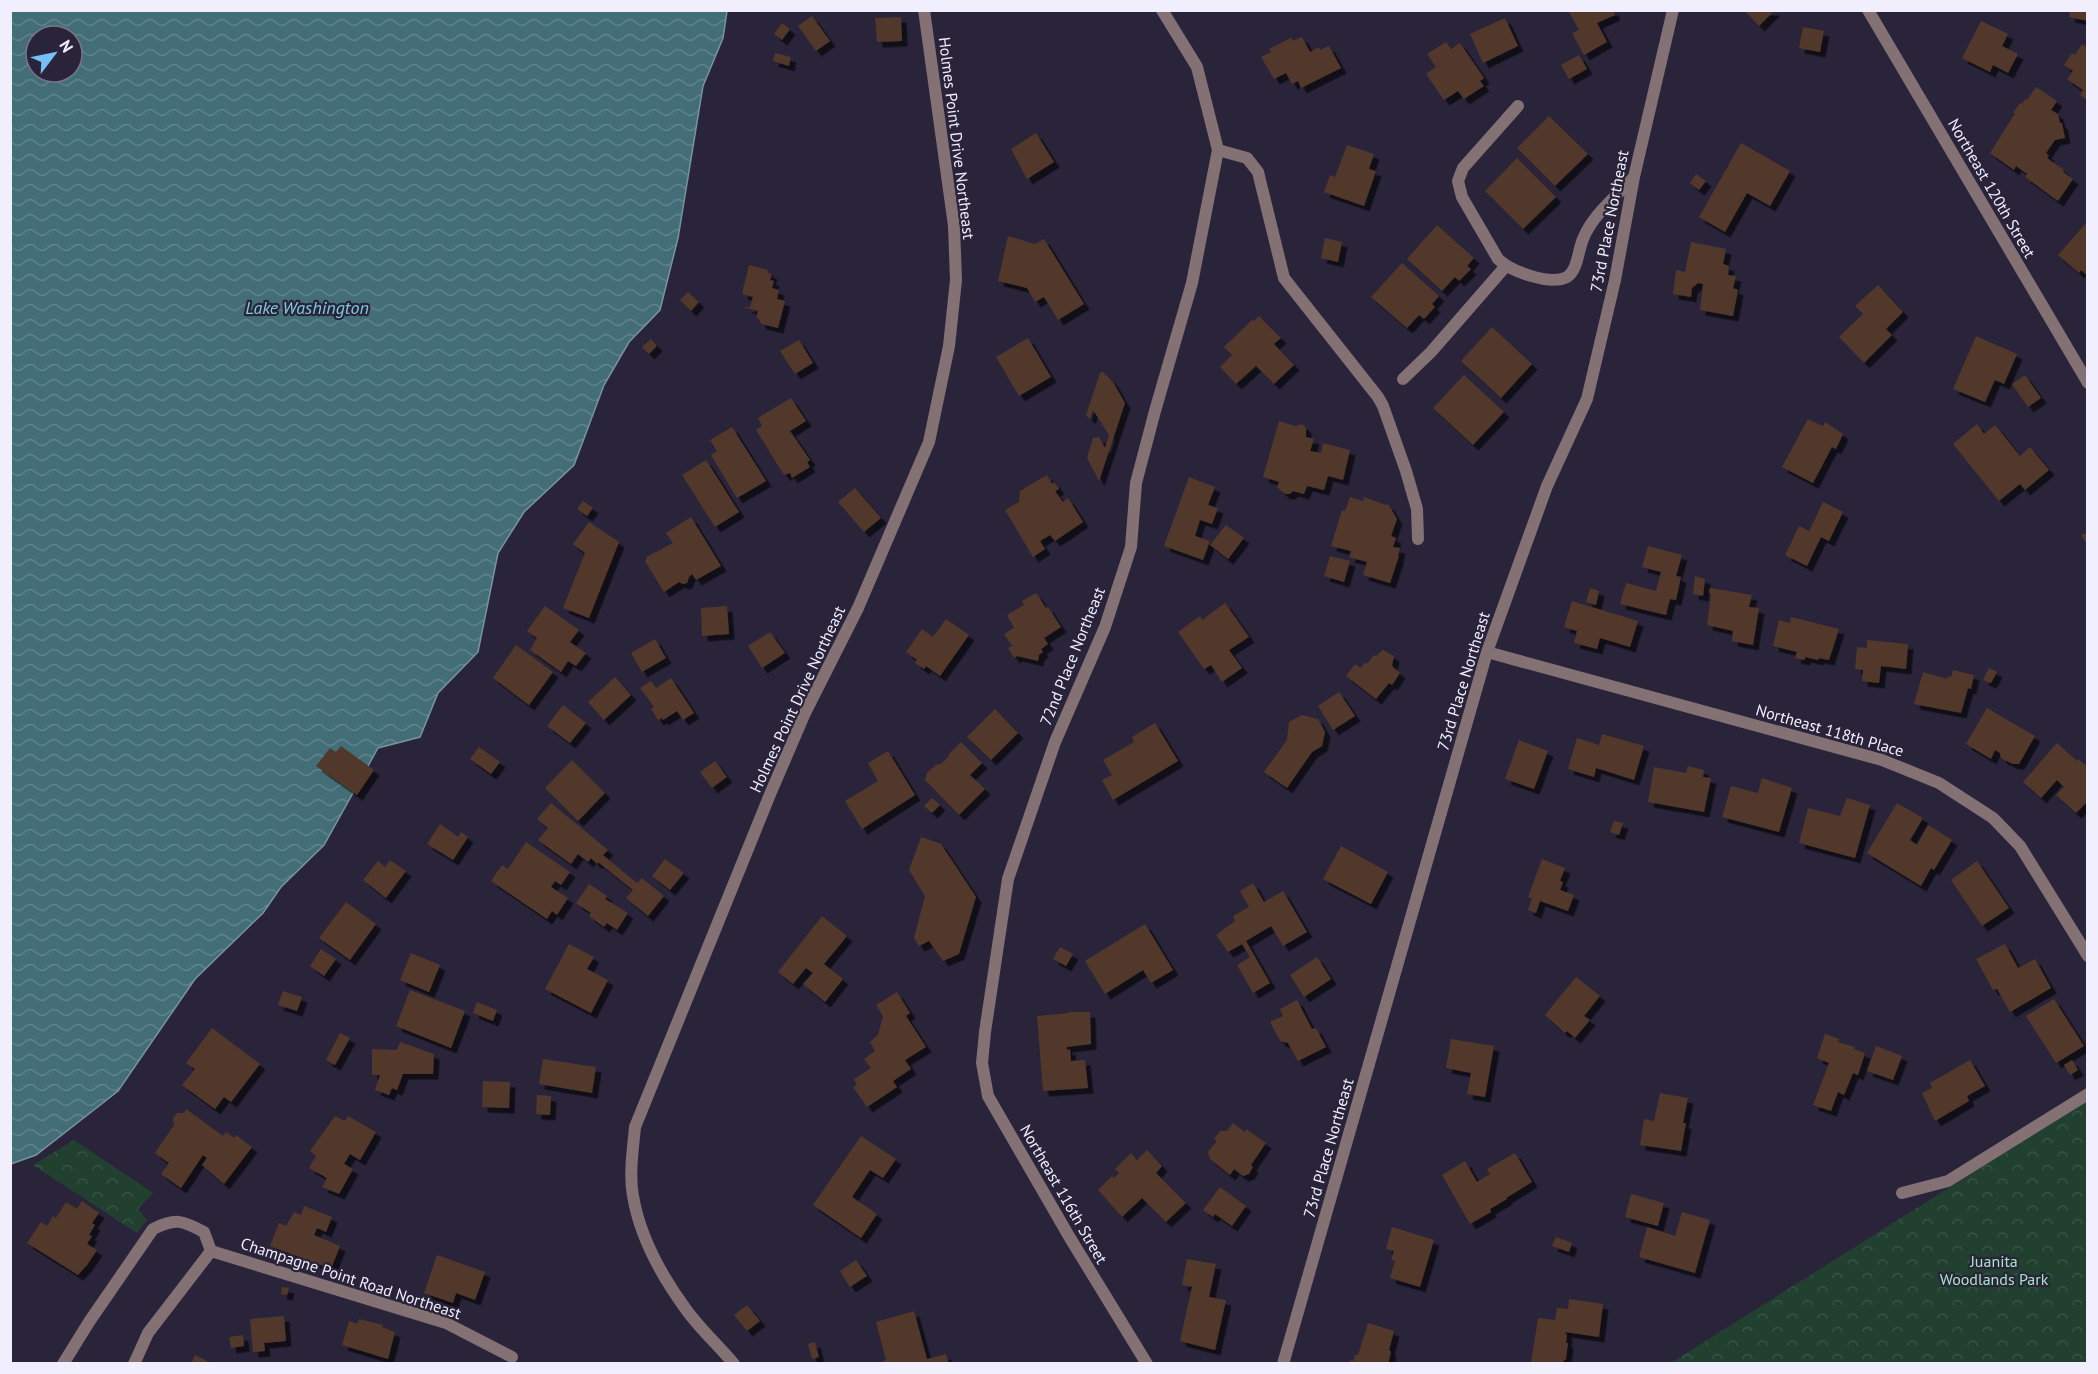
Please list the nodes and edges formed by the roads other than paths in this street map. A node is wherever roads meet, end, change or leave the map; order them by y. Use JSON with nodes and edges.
{"nodes":[{"id":1,"x":924,"y":10,"type":"edge"},
{"id":2,"x":1162,"y":10,"type":"edge"},
{"id":3,"x":1673,"y":10,"type":"edge"},
{"id":4,"x":1868,"y":10,"type":"edge"},
{"id":5,"x":1518,"y":106,"type":"dead end"},
{"id":6,"x":1218,"y":150,"type":"junction"},
{"id":7,"x":1634,"y":177,"type":"junction"},
{"id":8,"x":1505,"y":267,"type":"junction"},
{"id":9,"x":1403,"y":379,"type":"dead end"},
{"id":10,"x":2088,"y":383,"type":"edge"},
{"id":11,"x":1418,"y":539,"type":"dead end"},
{"id":12,"x":1487,"y":652,"type":"junction"},
{"id":13,"x":2088,"y":956,"type":"edge"},
{"id":14,"x":985,"y":1032,"type":"joint"},
{"id":15,"x":2088,"y":1094,"type":"edge"},
{"id":16,"x":1902,"y":1193,"type":"dead end"},
{"id":17,"x":211,"y":1251,"type":"junction"},
{"id":18,"x":513,"y":1357,"type":"dead end"},
{"id":19,"x":63,"y":1364,"type":"edge"},
{"id":20,"x":134,"y":1364,"type":"edge"},
{"id":21,"x":734,"y":1364,"type":"edge"},
{"id":22,"x":1148,"y":1364,"type":"edge"},
{"id":23,"x":1283,"y":1364,"type":"edge"}],
"edges":[{"from":1,"to":21,"type":"street","name":"Holmes Point Drive Northeast"},
{"from":2,"to":6,"type":"street"},
{"from":3,"to":7,"type":"street","name":"73rd Place Northeast"},
{"from":4,"to":10,"type":"street","name":"Northeast 120th Street"},
{"from":5,"to":8,"type":"street"},
{"from":6,"to":11,"type":"street"},
{"from":6,"to":14,"type":"street","name":"72nd Place Northeast"},
{"from":7,"to":8,"type":"street"},
{"from":7,"to":12,"type":"street","name":"73rd Place Northeast"},
{"from":8,"to":9,"type":"street"},
{"from":12,"to":13,"type":"street","name":"Northeast 118th Place"},
{"from":12,"to":23,"type":"street","name":"73rd Place Northeast"},
{"from":14,"to":22,"type":"street","name":"Northeast 116th Street"},
{"from":15,"to":16,"type":"street"},
{"from":17,"to":18,"type":"street","name":"Champagne Point Road Northeast"},
{"from":17,"to":19,"type":"street"},
{"from":17,"to":20,"type":"street"}]}
